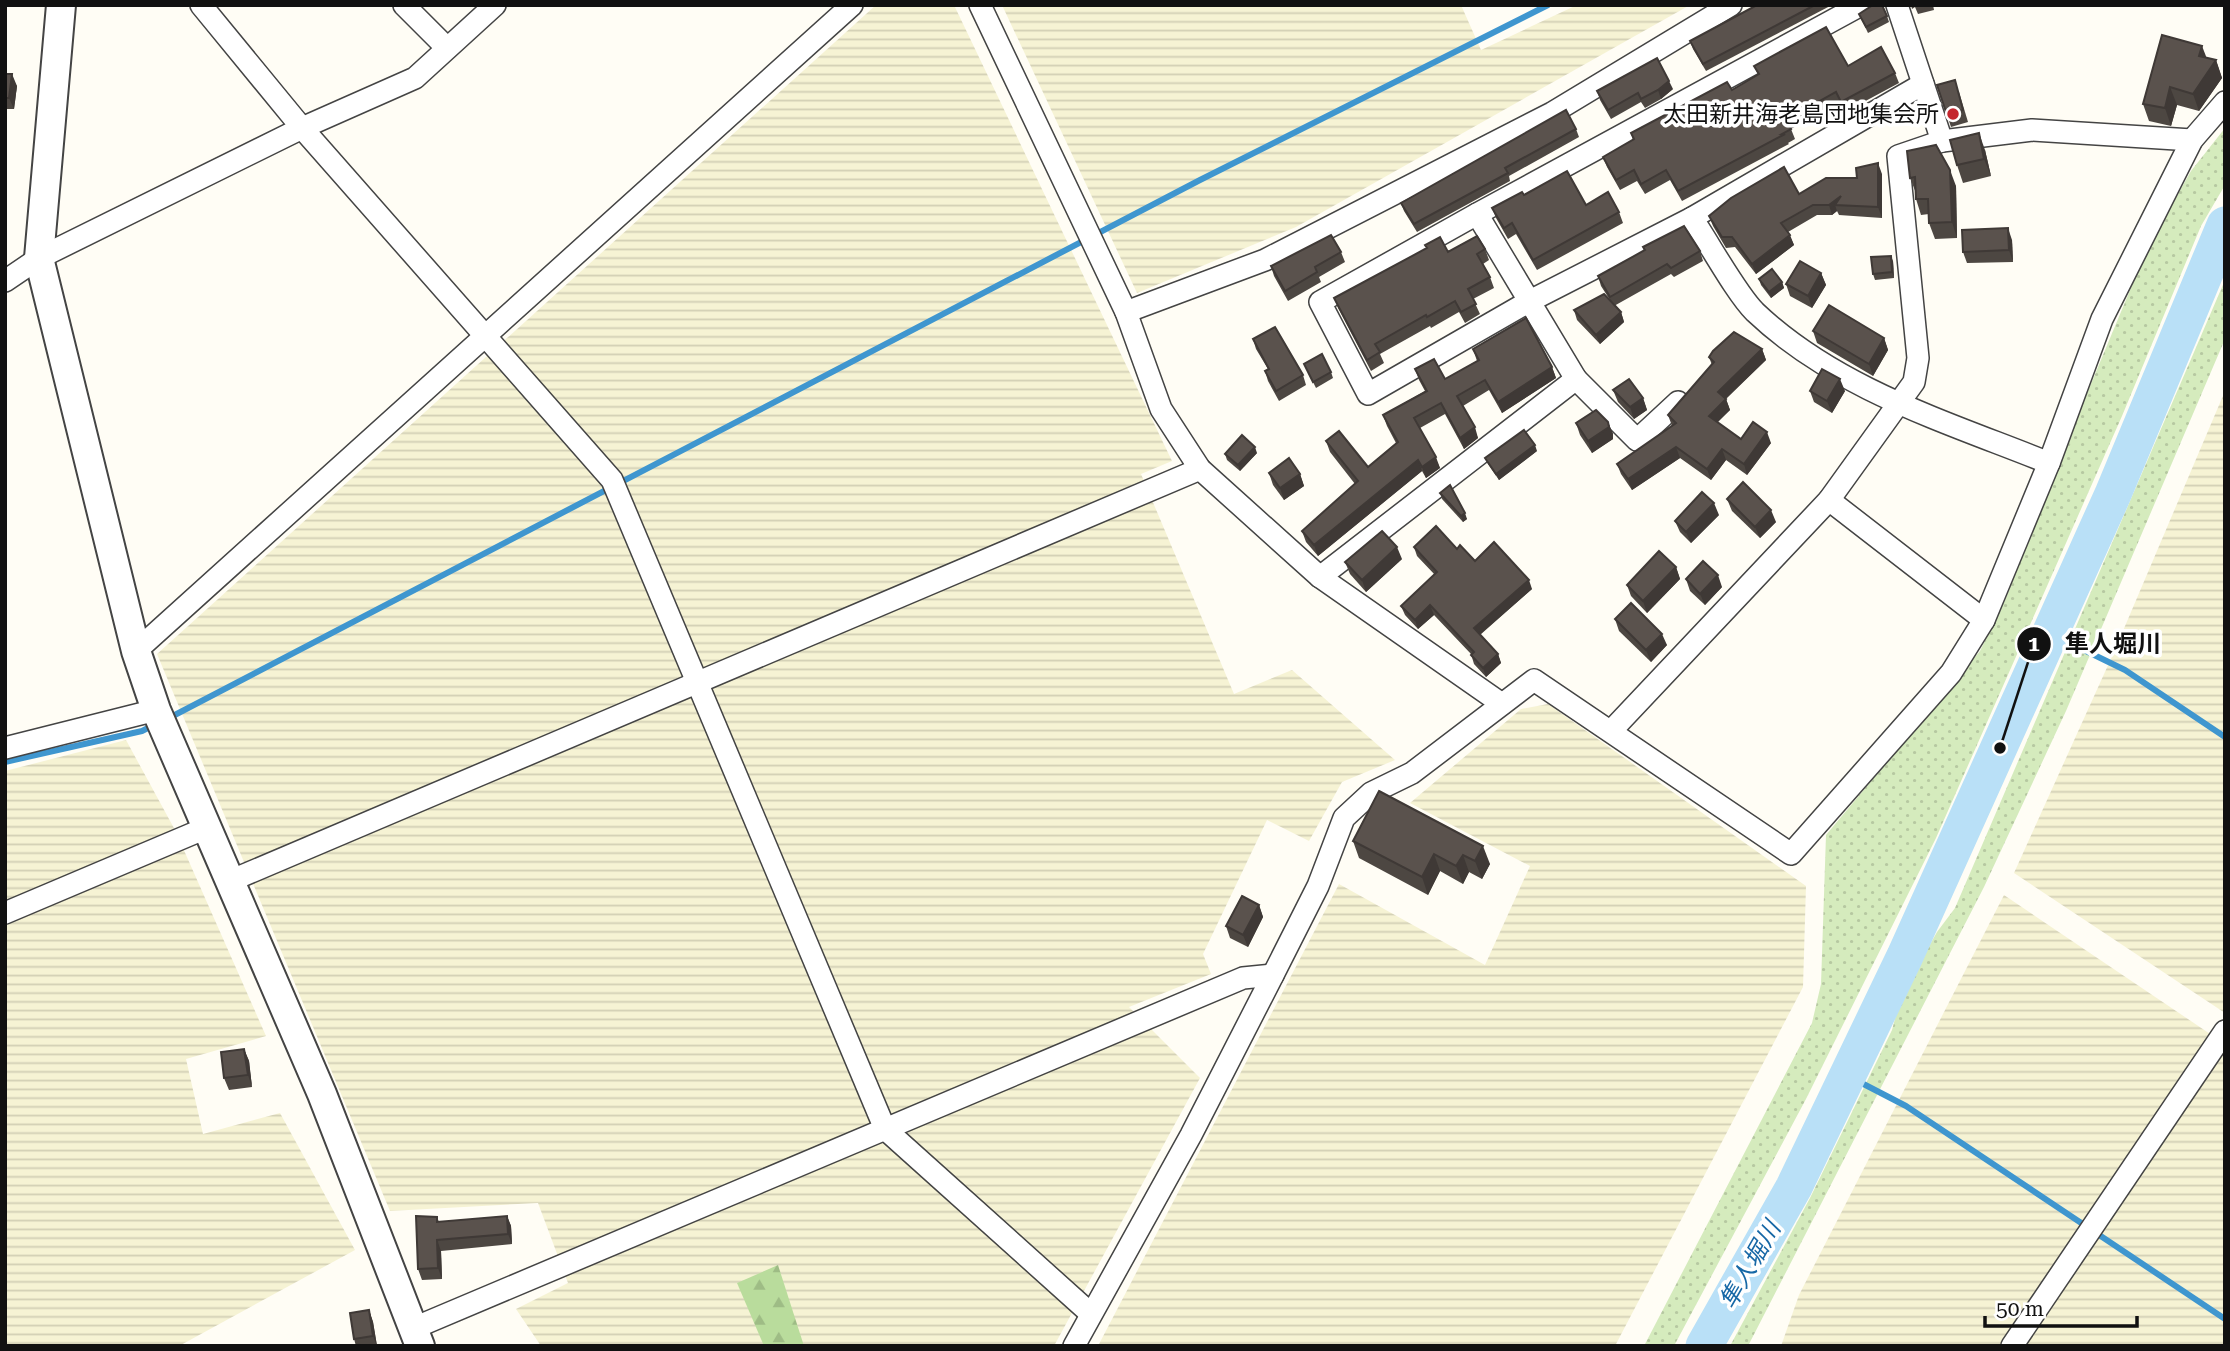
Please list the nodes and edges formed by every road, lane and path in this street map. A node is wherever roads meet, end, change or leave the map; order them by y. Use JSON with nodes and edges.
{"nodes":[{"id":1,"x":61,"y":5,"type":"edge"},
{"id":2,"x":201,"y":5,"type":"edge"},
{"id":3,"x":404,"y":5,"type":"edge"},
{"id":4,"x":495,"y":5,"type":"edge"},
{"id":5,"x":852,"y":5,"type":"edge"},
{"id":6,"x":980,"y":5,"type":"edge"},
{"id":7,"x":1731,"y":5,"type":"edge"},
{"id":8,"x":1861,"y":5,"type":"edge"},
{"id":9,"x":1897,"y":5,"type":"edge"},
{"id":10,"x":447,"y":48,"type":"junction"},
{"id":11,"x":1923,"y":85,"type":"junction"},
{"id":12,"x":2225,"y":102,"type":"edge"},
{"id":13,"x":302,"y":128,"type":"junction"},
{"id":14,"x":2192,"y":140,"type":"junction"},
{"id":15,"x":1942,"y":141,"type":"junction"},
{"id":16,"x":1477,"y":214,"type":"junction"},
{"id":17,"x":1692,"y":218,"type":"junction"},
{"id":18,"x":39,"y":258,"type":"junction"},
{"id":19,"x":5,"y":281,"type":"edge"},
{"id":20,"x":1528,"y":302,"type":"junction"},
{"id":21,"x":1126,"y":312,"type":"junction"},
{"id":22,"x":485,"y":335,"type":"junction"},
{"id":23,"x":1576,"y":379,"type":"junction"},
{"id":24,"x":1678,"y":402,"type":"edge"},
{"id":25,"x":1897,"y":402,"type":"junction"},
{"id":26,"x":2049,"y":463,"type":"junction"},
{"id":27,"x":1200,"y":469,"type":"junction"},
{"id":28,"x":1829,"y":500,"type":"junction"},
{"id":29,"x":1320,"y":577,"type":"junction"},
{"id":30,"x":1984,"y":621,"type":"junction"},
{"id":31,"x":136,"y":651,"type":"junction"},
{"id":32,"x":695,"y":682,"type":"junction"},
{"id":33,"x":1502,"y":704,"type":"junction"},
{"id":34,"x":156,"y":710,"type":"junction"},
{"id":35,"x":1612,"y":730,"type":"junction"},
{"id":36,"x":5,"y":748,"type":"edge"},
{"id":37,"x":206,"y":828,"type":"junction"},
{"id":38,"x":230,"y":881,"type":"junction"},
{"id":39,"x":5,"y":913,"type":"edge"},
{"id":40,"x":1272,"y":975,"type":"junction"},
{"id":41,"x":2225,"y":1031,"type":"edge"},
{"id":42,"x":885,"y":1129,"type":"junction"},
{"id":43,"x":1091,"y":1314,"type":"junction"},
{"id":44,"x":417,"y":1337,"type":"edge"},
{"id":45,"x":1074,"y":1346,"type":"edge"},
{"id":46,"x":2012,"y":1346,"type":"edge"}],
"edges":[{"from":1,"to":18,"type":"street"},
{"from":2,"to":13,"type":"street"},
{"from":3,"to":10,"type":"street"},
{"from":4,"to":10,"type":"street"},
{"from":5,"to":22,"type":"street"},
{"from":6,"to":21,"type":"street"},
{"from":7,"to":21,"type":"street"},
{"from":8,"to":16,"type":"street"},
{"from":9,"to":11,"type":"street"},
{"from":10,"to":13,"type":"street"},
{"from":11,"to":15,"type":"street"},
{"from":11,"to":17,"type":"street"},
{"from":12,"to":14,"type":"street"},
{"from":13,"to":18,"type":"street"},
{"from":13,"to":22,"type":"street"},
{"from":14,"to":15,"type":"street"},
{"from":14,"to":26,"type":"street"},
{"from":15,"to":25,"type":"street"},
{"from":16,"to":20,"type":"street"},
{"from":16,"to":20,"type":"street"},
{"from":17,"to":20,"type":"street"},
{"from":17,"to":25,"type":"street"},
{"from":18,"to":19,"type":"street"},
{"from":18,"to":31,"type":"street"},
{"from":20,"to":23,"type":"street"},
{"from":21,"to":27,"type":"street"},
{"from":22,"to":31,"type":"street"},
{"from":22,"to":32,"type":"street"},
{"from":23,"to":24,"type":"street"},
{"from":23,"to":29,"type":"street"},
{"from":25,"to":26,"type":"street"},
{"from":25,"to":28,"type":"street"},
{"from":26,"to":30,"type":"street"},
{"from":27,"to":29,"type":"street"},
{"from":27,"to":32,"type":"street"},
{"from":28,"to":30,"type":"street"},
{"from":28,"to":35,"type":"street"},
{"from":29,"to":33,"type":"street"},
{"from":30,"to":35,"type":"street"},
{"from":31,"to":34,"type":"street"},
{"from":32,"to":38,"type":"street"},
{"from":32,"to":42,"type":"street"},
{"from":33,"to":35,"type":"street"},
{"from":33,"to":40,"type":"street"},
{"from":34,"to":36,"type":"street"},
{"from":34,"to":37,"type":"street"},
{"from":37,"to":38,"type":"street"},
{"from":37,"to":39,"type":"street"},
{"from":38,"to":44,"type":"street"},
{"from":40,"to":42,"type":"street"},
{"from":40,"to":43,"type":"street"},
{"from":41,"to":46,"type":"street"},
{"from":42,"to":43,"type":"street"},
{"from":42,"to":44,"type":"street"},
{"from":43,"to":45,"type":"street"}]}
